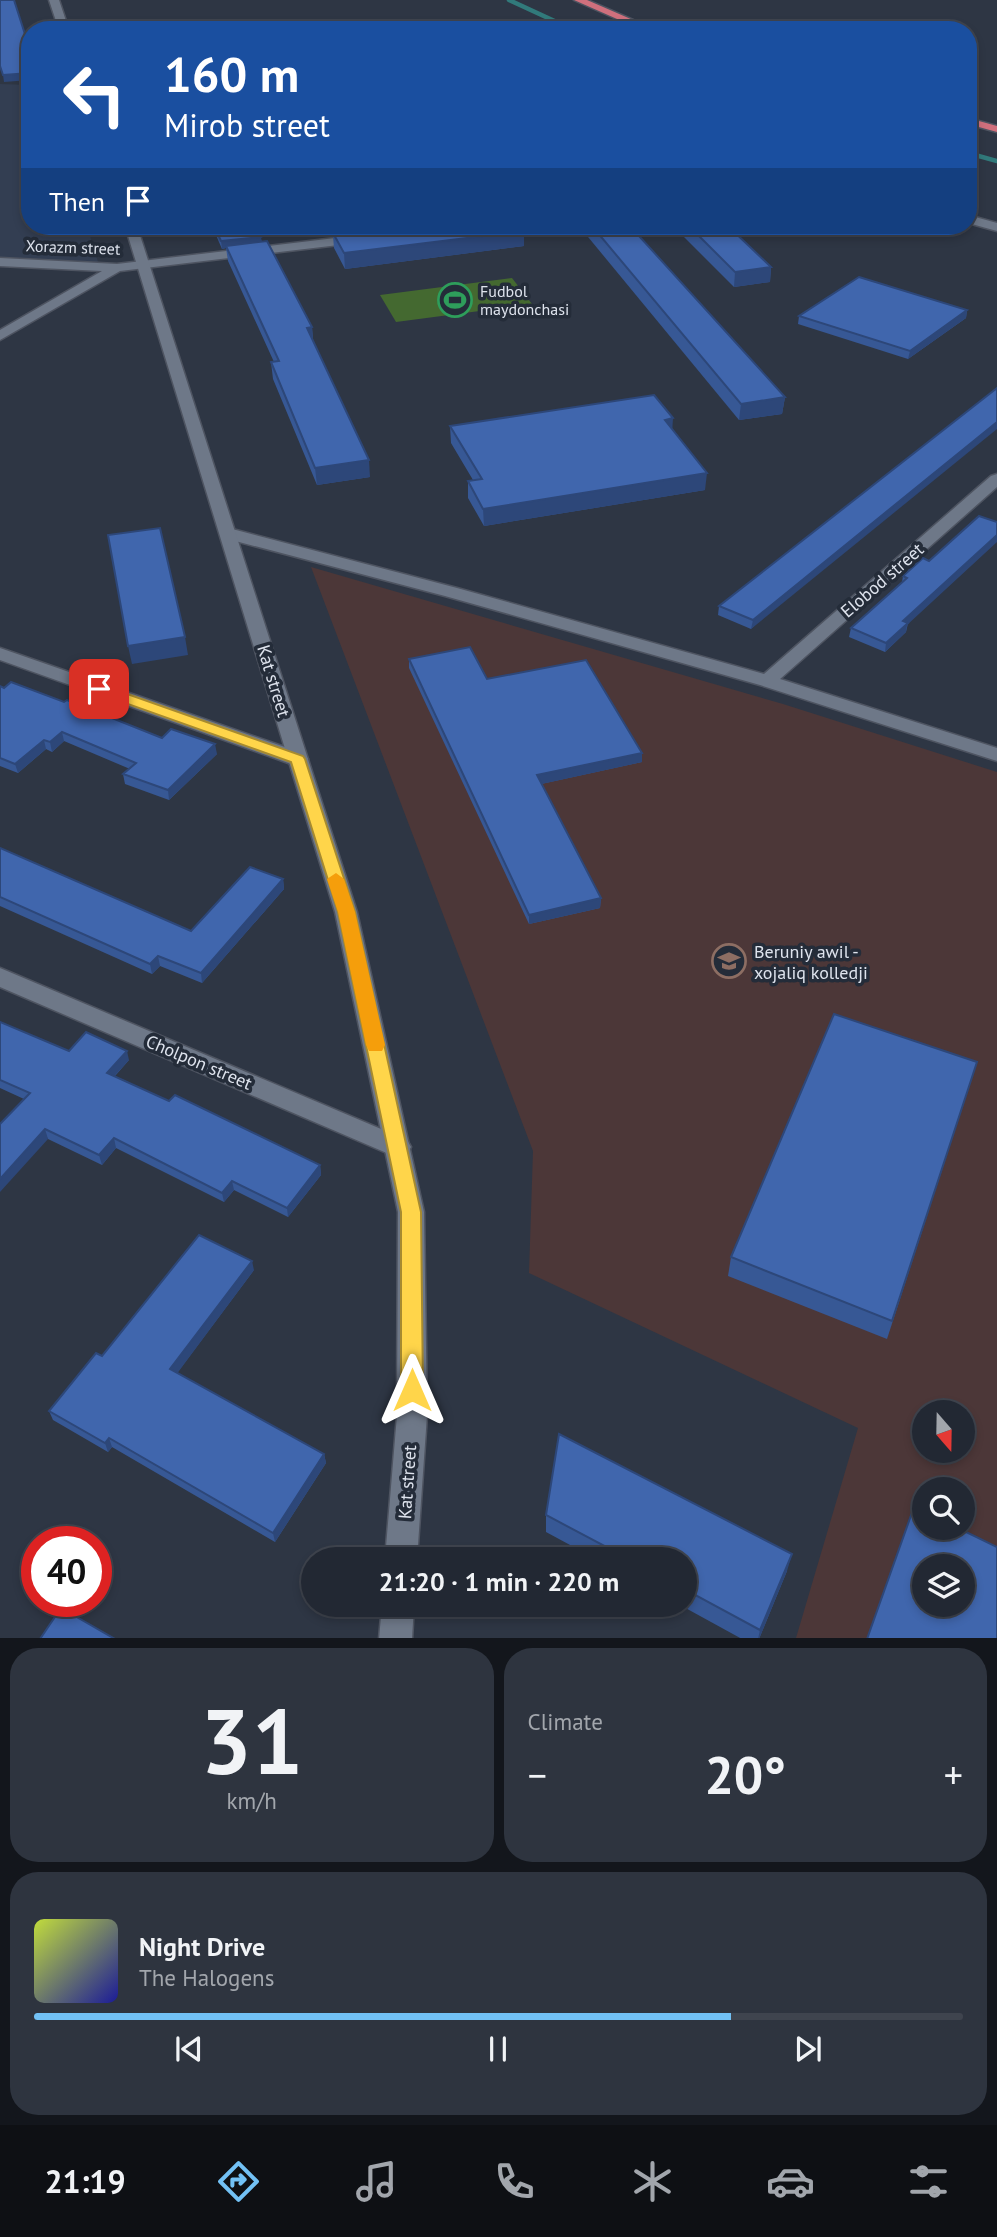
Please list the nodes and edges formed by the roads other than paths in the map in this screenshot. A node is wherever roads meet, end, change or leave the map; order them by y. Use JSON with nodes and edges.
{"nodes":[{"id":1,"x":54,"y":0,"type":"edge"},
{"id":2,"x":579,"y":0,"type":"edge"},
{"id":3,"x":61,"y":21,"type":"edge"},
{"id":4,"x":629,"y":21,"type":"edge"},
{"id":5,"x":977,"y":123,"type":"edge"},
{"id":6,"x":997,"y":129,"type":"edge"},
{"id":7,"x":977,"y":221,"type":"edge"},
{"id":8,"x":997,"y":227,"type":"edge"},
{"id":9,"x":134,"y":235,"type":"edge"},
{"id":10,"x":370,"y":237,"type":"edge"},
{"id":11,"x":0,"y":262,"type":"edge"},
{"id":12,"x":145,"y":265,"type":"junction"},
{"id":13,"x":117,"y":268,"type":"junction"},
{"id":14,"x":0,"y":336,"type":"edge"},
{"id":15,"x":997,"y":478,"type":"edge"},
{"id":16,"x":230,"y":534,"type":"junction"},
{"id":17,"x":0,"y":654,"type":"edge"},
{"id":18,"x":766,"y":681,"type":"junction"},
{"id":19,"x":997,"y":755,"type":"edge"},
{"id":20,"x":298,"y":759,"type":"junction"},
{"id":21,"x":0,"y":977,"type":"edge"},
{"id":22,"x":398,"y":1147,"type":"junction"},
{"id":23,"x":402,"y":1547,"type":"edge"},
{"id":24,"x":397,"y":1617,"type":"edge"},
{"id":25,"x":395,"y":1638,"type":"edge"}],
"edges":[{"from":1,"to":3,"type":"street"},
{"from":2,"to":4,"type":"highway"},
{"from":5,"to":6,"type":"highway"},
{"from":7,"to":8,"type":"street"},
{"from":9,"to":12,"type":"street","name":"Kat street"},
{"from":10,"to":12,"type":"street","name":"Xorazm street"},
{"from":11,"to":13,"type":"street","name":"Xorazm street"},
{"from":12,"to":13,"type":"street","name":"Xorazm street"},
{"from":12,"to":16,"type":"street","name":"Kat street"},
{"from":13,"to":14,"type":"street"},
{"from":15,"to":18,"type":"street","name":"Elobod street"},
{"from":16,"to":18,"type":"street"},
{"from":16,"to":20,"type":"street","name":"Kat street"},
{"from":17,"to":20,"type":"street"},
{"from":18,"to":19,"type":"street"},
{"from":20,"to":22,"type":"street","name":"Kat street"},
{"from":21,"to":22,"type":"street","name":"Cholpon street"},
{"from":22,"to":23,"type":"street","name":"Kat street"},
{"from":24,"to":25,"type":"street"}]}
